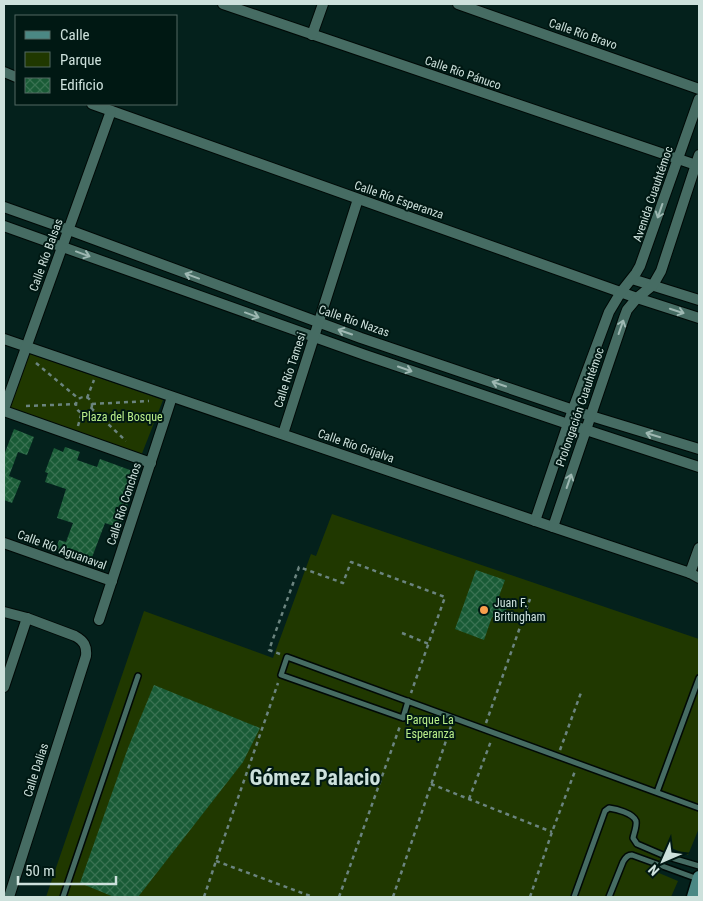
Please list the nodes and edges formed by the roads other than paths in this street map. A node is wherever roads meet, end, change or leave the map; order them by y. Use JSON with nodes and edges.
{"nodes":[{"id":1,"x":222,"y":4,"type":"edge"},
{"id":2,"x":323,"y":4,"type":"edge"},
{"id":3,"x":458,"y":4,"type":"edge"},
{"id":4,"x":312,"y":35,"type":"junction"},
{"id":5,"x":699,"y":89,"type":"edge"},
{"id":6,"x":699,"y":99,"type":"edge"},
{"id":7,"x":95,"y":105,"type":"edge"},
{"id":8,"x":111,"y":111,"type":"junction"},
{"id":9,"x":678,"y":159,"type":"junction"},
{"id":10,"x":697,"y":160,"type":"edge"},
{"id":11,"x":358,"y":199,"type":"junction"},
{"id":12,"x":4,"y":207,"type":"edge"},
{"id":13,"x":4,"y":226,"type":"edge"},
{"id":14,"x":68,"y":230,"type":"junction"},
{"id":15,"x":63,"y":246,"type":"junction"},
{"id":16,"x":632,"y":278,"type":"junction"},
{"id":17,"x":653,"y":285,"type":"junction"},
{"id":18,"x":622,"y":292,"type":"junction"},
{"id":19,"x":637,"y":298,"type":"junction"},
{"id":20,"x":699,"y":300,"type":"edge"},
{"id":21,"x":699,"y":318,"type":"edge"},
{"id":22,"x":319,"y":323,"type":"junction"},
{"id":23,"x":314,"y":337,"type":"junction"},
{"id":24,"x":4,"y":339,"type":"edge"},
{"id":25,"x":26,"y":347,"type":"junction"},
{"id":26,"x":172,"y":397,"type":"junction"},
{"id":27,"x":573,"y":409,"type":"junction"},
{"id":28,"x":4,"y":410,"type":"edge"},
{"id":29,"x":591,"y":416,"type":"junction"},
{"id":30,"x":568,"y":424,"type":"junction"},
{"id":31,"x":586,"y":430,"type":"junction"},
{"id":32,"x":282,"y":434,"type":"junction"},
{"id":33,"x":699,"y":449,"type":"edge"},
{"id":34,"x":151,"y":463,"type":"junction"},
{"id":35,"x":699,"y":467,"type":"edge"},
{"id":36,"x":535,"y":521,"type":"junction"},
{"id":37,"x":553,"y":527,"type":"junction"},
{"id":38,"x":4,"y":543,"type":"edge"},
{"id":39,"x":699,"y":548,"type":"edge"},
{"id":40,"x":695,"y":576,"type":"edge"},
{"id":41,"x":112,"y":581,"type":"junction"},
{"id":42,"x":4,"y":612,"type":"edge"},
{"id":43,"x":27,"y":618,"type":"junction"},
{"id":44,"x":100,"y":620,"type":"dead end"},
{"id":45,"x":138,"y":676,"type":"dead end"},
{"id":46,"x":699,"y":678,"type":"edge"},
{"id":47,"x":4,"y":687,"type":"edge"},
{"id":48,"x":408,"y":701,"type":"junction"},
{"id":49,"x":657,"y":792,"type":"junction"},
{"id":50,"x":699,"y":808,"type":"edge"},
{"id":51,"x":699,"y":866,"type":"edge"},
{"id":52,"x":699,"y":878,"type":"edge"},
{"id":53,"x":9,"y":897,"type":"edge"},
{"id":54,"x":63,"y":897,"type":"edge"},
{"id":55,"x":574,"y":897,"type":"edge"},
{"id":56,"x":609,"y":897,"type":"edge"},
{"id":57,"x":693,"y":897,"type":"edge"}],
"edges":[{"from":1,"to":4,"type":"street","name":"Calle Río Pánuco"},
{"from":2,"to":4,"type":"street"},
{"from":3,"to":5,"type":"street","name":"Calle Río Bravo"},
{"from":4,"to":9,"type":"street","name":"Calle Río Pánuco"},
{"from":6,"to":9,"type":"street","name":"Avenida Cuauhtémoc"},
{"from":7,"to":8,"type":"street","name":"Calle Río Esperanza"},
{"from":8,"to":11,"type":"street","name":"Calle Río Esperanza"},
{"from":8,"to":14,"type":"street","name":"Calle Río Balsas"},
{"from":9,"to":10,"type":"street","name":"Calle Río Pánuco"},
{"from":9,"to":16,"type":"street","name":"Avenida Cuauhtémoc","one_way":true},
{"from":10,"to":17,"type":"street"},
{"from":11,"to":18,"type":"street","name":"Calle Río Esperanza"},
{"from":11,"to":22,"type":"street","name":"Calle Río Tamesi"},
{"from":12,"to":14,"type":"street","name":"Calle Río Nazas"},
{"from":13,"to":15,"type":"street"},
{"from":14,"to":15,"type":"street","name":"Calle Río Balsas"},
{"from":22,"to":14,"type":"street","name":"Calle Río Nazas","one_way":true},
{"from":15,"to":23,"type":"street","one_way":true},
{"from":15,"to":25,"type":"street","name":"Calle Río Balsas"},
{"from":16,"to":17,"type":"street"},
{"from":16,"to":18,"type":"street","name":"Avenida Cuauhtémoc"},
{"from":17,"to":19,"type":"street"},
{"from":17,"to":20,"type":"street"},
{"from":18,"to":19,"type":"street","name":"Calle Río Esperanza"},
{"from":18,"to":27,"type":"street","name":"Prolongación Cuauhtémoc"},
{"from":19,"to":21,"type":"street","name":"Calle Río Esperanza","one_way":true},
{"from":29,"to":19,"type":"street","name":"Prolongación Cuauhtémoc","one_way":true},
{"from":22,"to":23,"type":"street","name":"Calle Río Tamesi"},
{"from":27,"to":22,"type":"street","name":"Calle Río Nazas","one_way":true},
{"from":23,"to":30,"type":"street","one_way":true},
{"from":23,"to":32,"type":"street","name":"Calle Río Tamesi"},
{"from":24,"to":25,"type":"street","name":"Calle Río Grijalva"},
{"from":25,"to":26,"type":"street","name":"Calle Río Grijalva"},
{"from":25,"to":28,"type":"street","name":"Calle Río Balsas"},
{"from":26,"to":32,"type":"street","name":"Calle Río Grijalva"},
{"from":26,"to":34,"type":"street","name":"Calle Río Conchos"},
{"from":27,"to":29,"type":"street","name":"Calle Río Nazas"},
{"from":27,"to":30,"type":"street","name":"Prolongación Cuauhtémoc"},
{"from":28,"to":34,"type":"street"},
{"from":29,"to":31,"type":"street","name":"Prolongación Cuauhtémoc"},
{"from":33,"to":29,"type":"street","name":"Calle Río Nazas","one_way":true},
{"from":30,"to":31,"type":"street"},
{"from":30,"to":36,"type":"street","name":"Prolongación Cuauhtémoc"},
{"from":31,"to":35,"type":"street"},
{"from":37,"to":31,"type":"street","name":"Prolongación Cuauhtémoc","one_way":true},
{"from":32,"to":36,"type":"street","name":"Calle Río Grijalva"},
{"from":34,"to":41,"type":"street","name":"Calle Río Conchos"},
{"from":36,"to":37,"type":"street","name":"Calle Río Grijalva"},
{"from":37,"to":40,"type":"street","name":"Calle Río Grijalva"},
{"from":38,"to":41,"type":"street","name":"Calle Río Aguanaval"},
{"from":39,"to":40,"type":"street"},
{"from":41,"to":44,"type":"street","name":"Calle Río Conchos"},
{"from":42,"to":43,"type":"street"},
{"from":43,"to":47,"type":"street"},
{"from":43,"to":53,"type":"street","name":"Calle Dalias"},
{"from":45,"to":54,"type":"lane"},
{"from":46,"to":49,"type":"lane"},
{"from":48,"to":48,"type":"lane"},
{"from":48,"to":49,"type":"lane"},
{"from":49,"to":50,"type":"lane"},
{"from":51,"to":55,"type":"lane"},
{"from":52,"to":56,"type":"lane"},
{"from":52,"to":57,"type":"street"}]}
